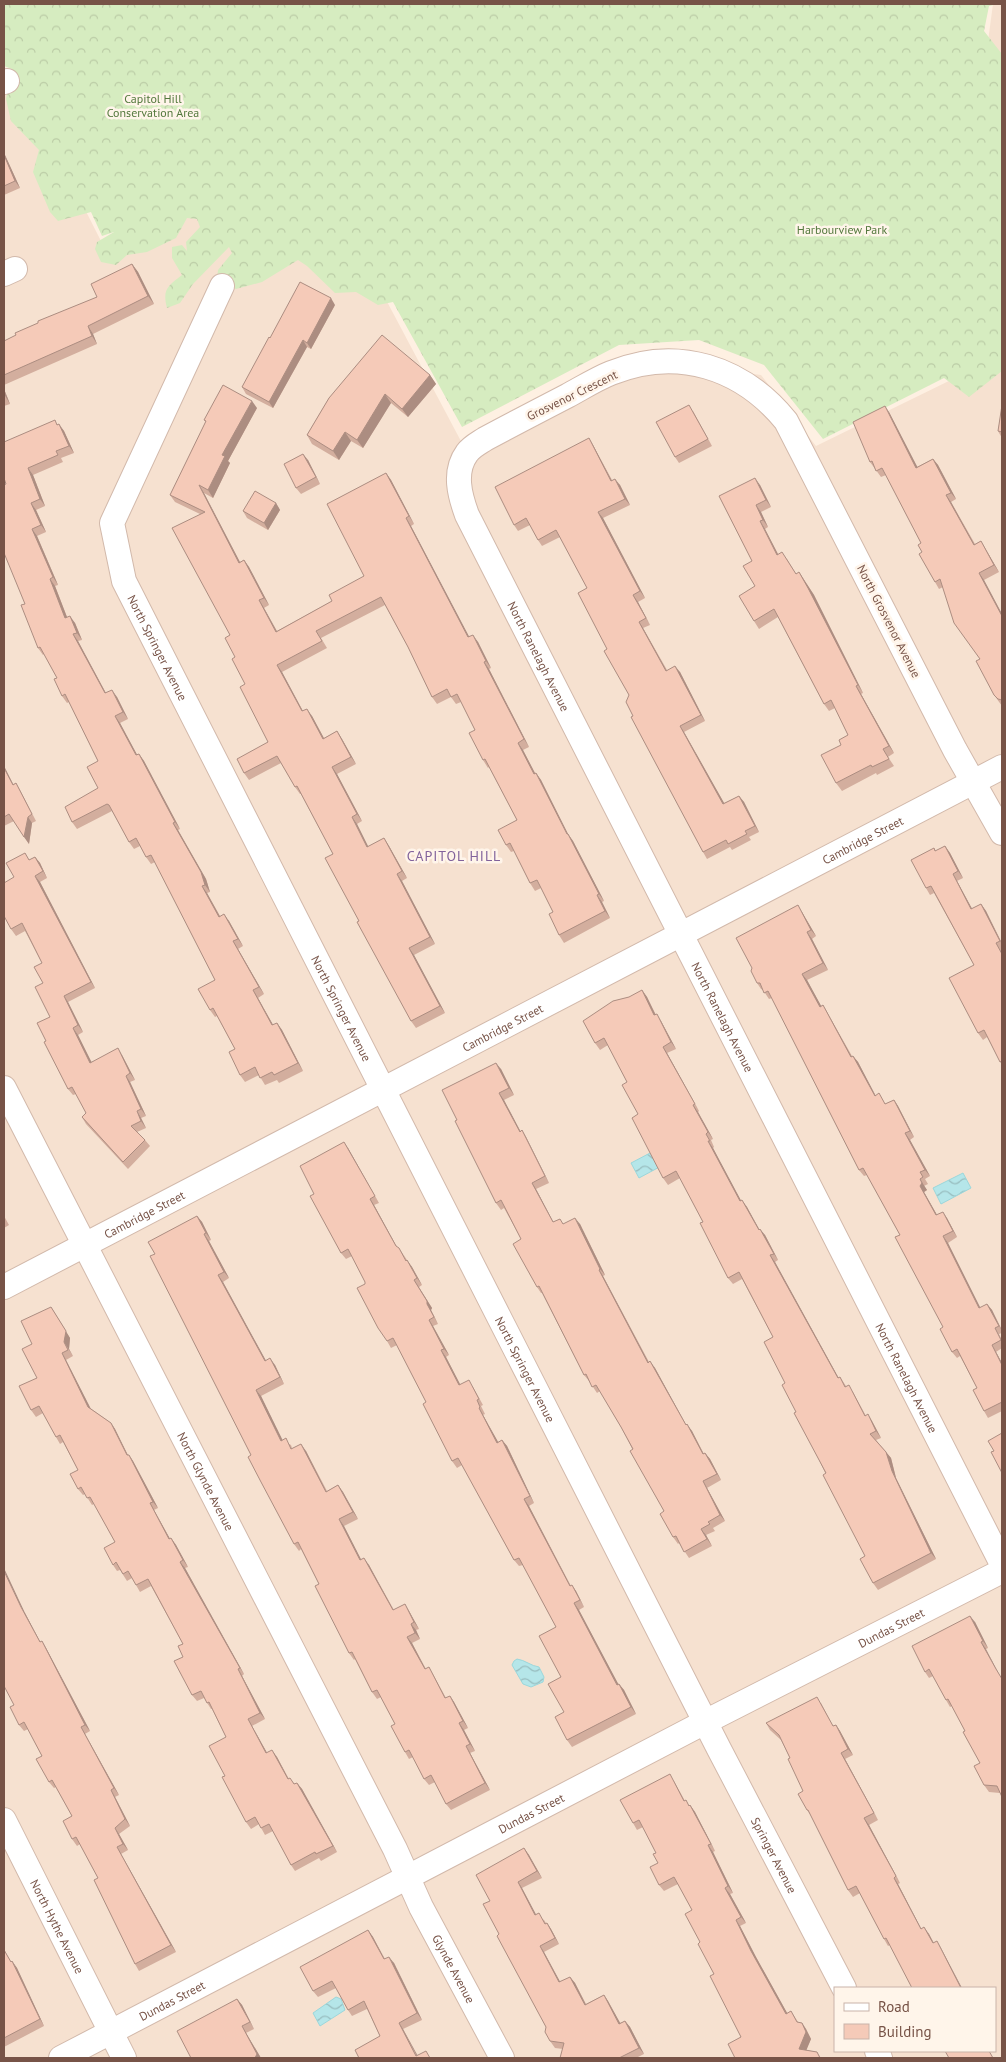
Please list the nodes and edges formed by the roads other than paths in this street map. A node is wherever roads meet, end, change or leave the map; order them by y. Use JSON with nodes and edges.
{"nodes":[{"id":1,"x":222,"y":286,"type":"dead end"},
{"id":2,"x":776,"y":408,"type":"joint"},
{"id":3,"x":460,"y":465,"type":"joint"},
{"id":4,"x":1002,"y":767,"type":"edge"},
{"id":5,"x":973,"y":782,"type":"junction"},
{"id":6,"x":1002,"y":833,"type":"edge"},
{"id":7,"x":681,"y":935,"type":"junction"},
{"id":8,"x":4,"y":1088,"type":"edge"},
{"id":9,"x":383,"y":1090,"type":"junction"},
{"id":10,"x":85,"y":1245,"type":"junction"},
{"id":11,"x":4,"y":1287,"type":"edge"},
{"id":12,"x":1002,"y":1564,"type":"edge"},
{"id":13,"x":1002,"y":1571,"type":"edge"},
{"id":14,"x":706,"y":1722,"type":"junction"},
{"id":15,"x":4,"y":1820,"type":"edge"},
{"id":16,"x":408,"y":1877,"type":"junction"},
{"id":17,"x":843,"y":1987,"type":"edge"},
{"id":18,"x":110,"y":2033,"type":"junction"},
{"id":19,"x":61,"y":2058,"type":"edge"},
{"id":20,"x":124,"y":2058,"type":"edge"},
{"id":21,"x":502,"y":2058,"type":"edge"}],
"edges":[{"from":1,"to":9,"type":"street","name":"North Springer Avenue"},
{"from":2,"to":3,"type":"street","name":"Grosvenor Crescent"},
{"from":2,"to":5,"type":"street","name":"North Grosvenor Avenue"},
{"from":3,"to":7,"type":"street","name":"North Ranelagh Avenue"},
{"from":4,"to":5,"type":"street","name":"Cambridge Street"},
{"from":5,"to":6,"type":"street","name":"North Grosvenor Avenue"},
{"from":5,"to":7,"type":"street","name":"Cambridge Street"},
{"from":7,"to":9,"type":"street","name":"Cambridge Street"},
{"from":7,"to":12,"type":"street","name":"North Ranelagh Avenue"},
{"from":8,"to":10,"type":"street","name":"North Glynde Avenue"},
{"from":9,"to":10,"type":"street","name":"Cambridge Street"},
{"from":9,"to":14,"type":"street","name":"North Springer Avenue"},
{"from":10,"to":11,"type":"street","name":"Cambridge Street"},
{"from":10,"to":16,"type":"street","name":"North Glynde Avenue"},
{"from":13,"to":14,"type":"street","name":"Dundas Street"},
{"from":14,"to":16,"type":"street","name":"Dundas Street"},
{"from":14,"to":17,"type":"street","name":"Springer Avenue"},
{"from":15,"to":18,"type":"street","name":"North Hythe Avenue"},
{"from":16,"to":18,"type":"street","name":"Dundas Street"},
{"from":16,"to":21,"type":"street","name":"Glynde Avenue"},
{"from":18,"to":19,"type":"street","name":"Dundas Street"},
{"from":18,"to":20,"type":"street","name":"North Hythe Avenue"}]}
